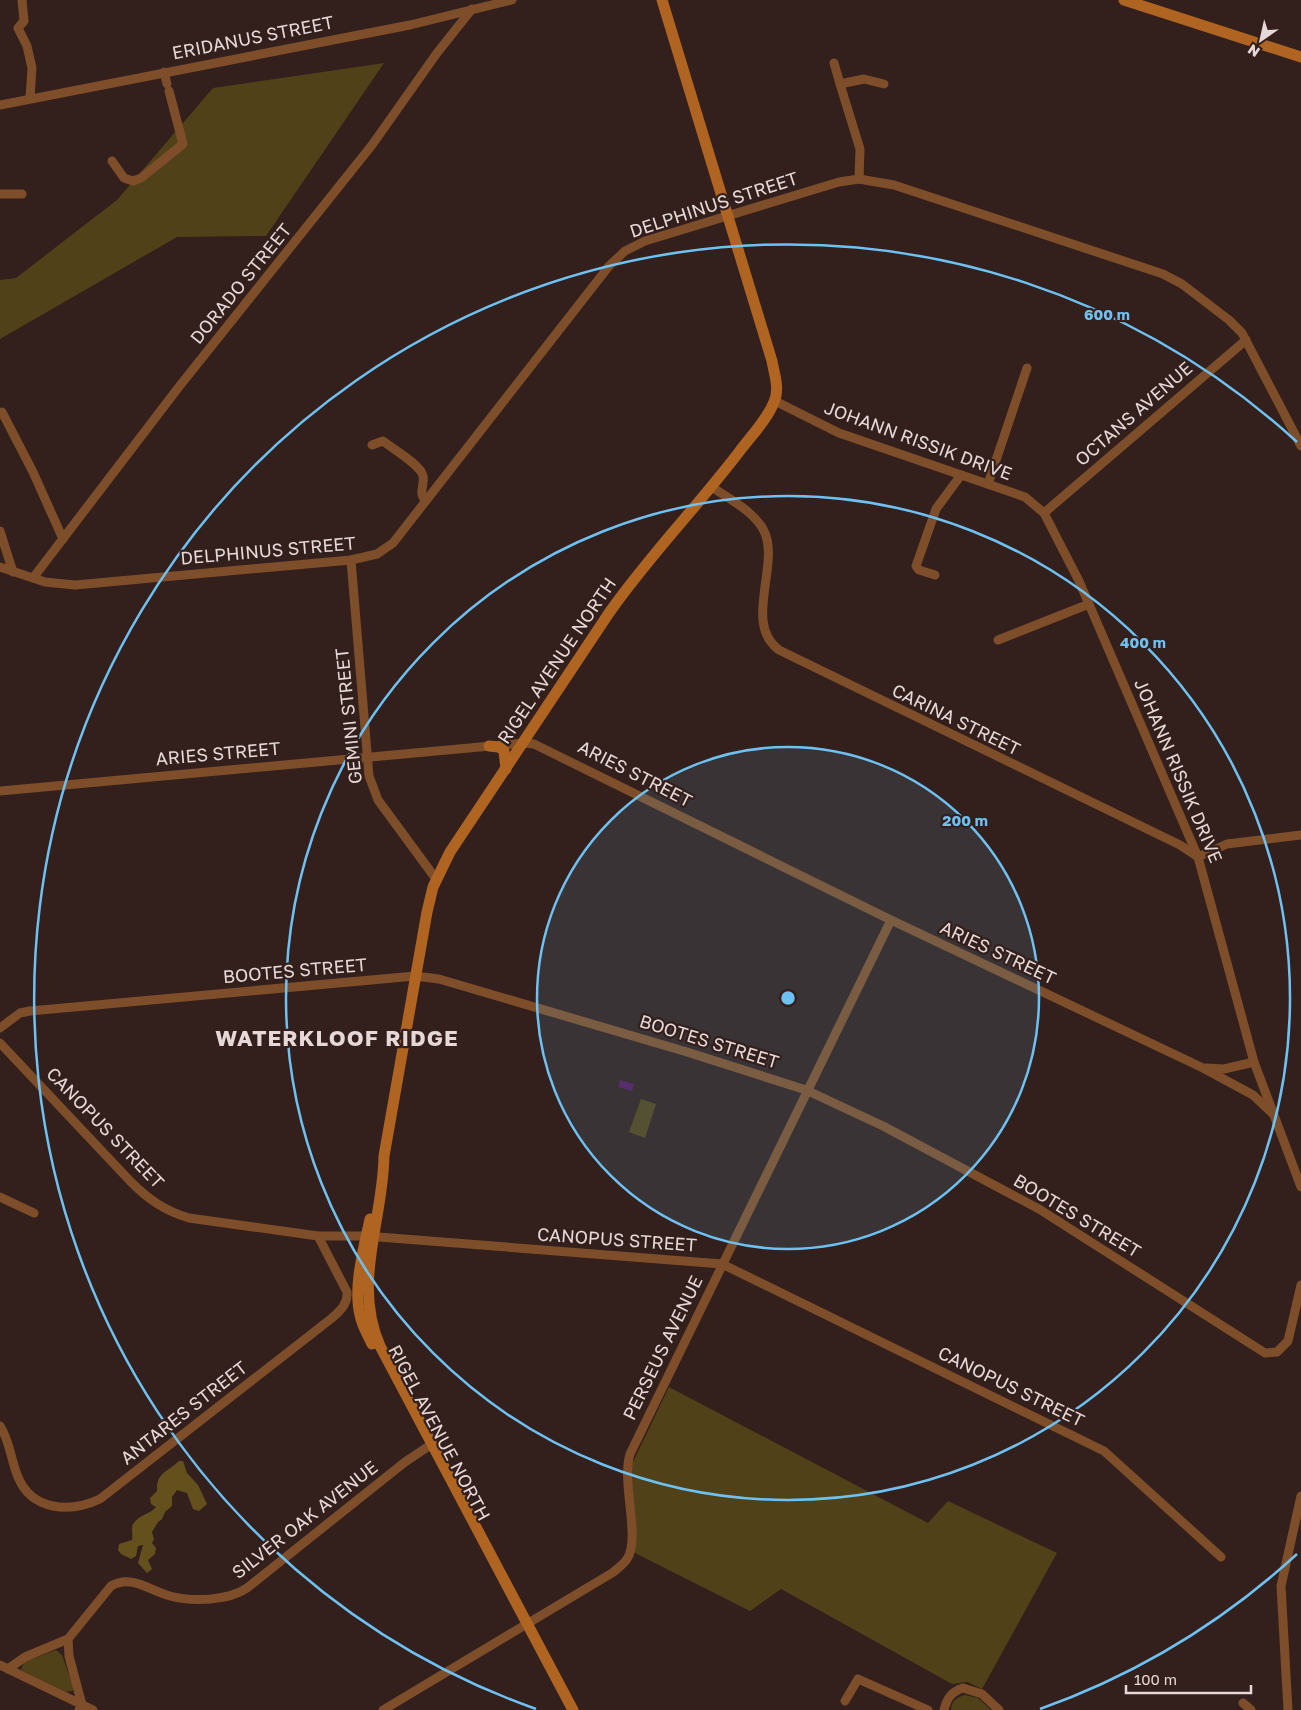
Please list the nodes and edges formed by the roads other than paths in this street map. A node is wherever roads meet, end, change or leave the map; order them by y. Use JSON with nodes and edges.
{"nodes":[{"id":1,"x":22,"y":0,"type":"edge"},
{"id":2,"x":512,"y":0,"type":"edge"},
{"id":3,"x":662,"y":0,"type":"edge"},
{"id":4,"x":1124,"y":0,"type":"edge"},
{"id":5,"x":472,"y":9,"type":"junction"},
{"id":6,"x":1301,"y":57,"type":"edge"},
{"id":7,"x":834,"y":63,"type":"dead end"},
{"id":8,"x":164,"y":72,"type":"junction"},
{"id":9,"x":840,"y":84,"type":"junction"},
{"id":10,"x":884,"y":84,"type":"dead end"},
{"id":11,"x":30,"y":98,"type":"junction"},
{"id":12,"x":0,"y":105,"type":"edge"},
{"id":13,"x":112,"y":161,"type":"dead end"},
{"id":14,"x":859,"y":179,"type":"junction"},
{"id":15,"x":0,"y":194,"type":"edge"},
{"id":16,"x":22,"y":194,"type":"dead end"},
{"id":17,"x":726,"y":215,"type":"junction"},
{"id":18,"x":1246,"y":340,"type":"junction"},
{"id":19,"x":1027,"y":368,"type":"dead end"},
{"id":20,"x":775,"y":400,"type":"junction"},
{"id":21,"x":2,"y":412,"type":"dead end"},
{"id":22,"x":372,"y":445,"type":"dead end"},
{"id":23,"x":1301,"y":446,"type":"edge"},
{"id":24,"x":961,"y":475,"type":"junction"},
{"id":25,"x":988,"y":484,"type":"junction"},
{"id":26,"x":712,"y":487,"type":"junction"},
{"id":27,"x":425,"y":500,"type":"junction"},
{"id":28,"x":1044,"y":513,"type":"junction"},
{"id":29,"x":0,"y":531,"type":"edge"},
{"id":30,"x":63,"y":539,"type":"junction"},
{"id":31,"x":351,"y":560,"type":"junction"},
{"id":32,"x":0,"y":567,"type":"edge"},
{"id":33,"x":13,"y":572,"type":"junction"},
{"id":34,"x":935,"y":575,"type":"dead end"},
{"id":35,"x":33,"y":578,"type":"junction"},
{"id":36,"x":1089,"y":604,"type":"junction"},
{"id":37,"x":998,"y":640,"type":"dead end"},
{"id":38,"x":524,"y":743,"type":"junction"},
{"id":39,"x":489,"y":746,"type":"junction"},
{"id":40,"x":368,"y":757,"type":"junction"},
{"id":41,"x":506,"y":769,"type":"junction"},
{"id":42,"x":0,"y":790,"type":"edge"},
{"id":43,"x":1301,"y":834,"type":"edge"},
{"id":44,"x":1198,"y":857,"type":"junction"},
{"id":45,"x":436,"y":879,"type":"junction"},
{"id":46,"x":891,"y":920,"type":"junction"},
{"id":47,"x":415,"y":976,"type":"junction"},
{"id":48,"x":0,"y":1028,"type":"edge"},
{"id":49,"x":0,"y":1043,"type":"edge"},
{"id":50,"x":1254,"y":1062,"type":"junction"},
{"id":51,"x":1203,"y":1068,"type":"junction"},
{"id":52,"x":806,"y":1090,"type":"junction"},
{"id":53,"x":1272,"y":1113,"type":"junction"},
{"id":54,"x":1301,"y":1188,"type":"edge"},
{"id":55,"x":0,"y":1197,"type":"edge"},
{"id":56,"x":34,"y":1214,"type":"dead end"},
{"id":57,"x":318,"y":1236,"type":"junction"},
{"id":58,"x":370,"y":1236,"type":"junction"},
{"id":59,"x":722,"y":1264,"type":"junction"},
{"id":60,"x":1301,"y":1285,"type":"edge"},
{"id":61,"x":0,"y":1426,"type":"edge"},
{"id":62,"x":429,"y":1445,"type":"junction"},
{"id":63,"x":1301,"y":1496,"type":"edge"},
{"id":64,"x":1221,"y":1557,"type":"dead end"},
{"id":65,"x":525,"y":1626,"type":"junction"},
{"id":66,"x":68,"y":1639,"type":"junction"},
{"id":67,"x":4,"y":1667,"type":"edge"},
{"id":68,"x":845,"y":1701,"type":"dead end"},
{"id":69,"x":1243,"y":1703,"type":"dead end"},
{"id":70,"x":80,"y":1707,"type":"edge"},
{"id":71,"x":93,"y":1710,"type":"edge"},
{"id":72,"x":383,"y":1710,"type":"edge"},
{"id":73,"x":566,"y":1710,"type":"edge"},
{"id":74,"x":573,"y":1710,"type":"edge"},
{"id":75,"x":928,"y":1710,"type":"edge"},
{"id":76,"x":944,"y":1710,"type":"edge"},
{"id":77,"x":999,"y":1710,"type":"edge"},
{"id":78,"x":1252,"y":1710,"type":"edge"},
{"id":79,"x":1288,"y":1710,"type":"edge"}],
"edges":[{"from":1,"to":11,"type":"street"},
{"from":2,"to":5,"type":"street","name":"ERIDANUS STREET"},
{"from":3,"to":17,"type":"main road"},
{"from":4,"to":6,"type":"main road"},
{"from":5,"to":8,"type":"street","name":"ERIDANUS STREET"},
{"from":5,"to":30,"type":"street","name":"DORADO STREET"},
{"from":7,"to":9,"type":"street"},
{"from":8,"to":11,"type":"street","name":"ERIDANUS STREET"},
{"from":8,"to":13,"type":"street"},
{"from":9,"to":10,"type":"street"},
{"from":9,"to":14,"type":"street"},
{"from":11,"to":12,"type":"street","name":"ERIDANUS STREET"},
{"from":14,"to":17,"type":"street","name":"DELPHINUS STREET"},
{"from":14,"to":18,"type":"street","name":"DELPHINUS STREET"},
{"from":15,"to":16,"type":"street"},
{"from":17,"to":20,"type":"main road"},
{"from":17,"to":27,"type":"street","name":"DELPHINUS STREET"},
{"from":18,"to":23,"type":"street","name":"DELPHINUS STREET"},
{"from":18,"to":28,"type":"street","name":"OCTANS AVENUE"},
{"from":19,"to":25,"type":"street"},
{"from":20,"to":24,"type":"street","name":"JOHANN RISSIK DRIVE"},
{"from":20,"to":26,"type":"main road","name":"RIGEL AVENUE NORTH"},
{"from":21,"to":30,"type":"street"},
{"from":22,"to":27,"type":"street"},
{"from":24,"to":25,"type":"street","name":"JOHANN RISSIK DRIVE"},
{"from":24,"to":34,"type":"street"},
{"from":25,"to":28,"type":"street","name":"JOHANN RISSIK DRIVE"},
{"from":26,"to":38,"type":"main road","name":"RIGEL AVENUE NORTH"},
{"from":26,"to":44,"type":"street","name":"CARINA STREET"},
{"from":27,"to":31,"type":"street","name":"DELPHINUS STREET"},
{"from":28,"to":36,"type":"street","name":"JOHANN RISSIK DRIVE"},
{"from":29,"to":33,"type":"street"},
{"from":30,"to":35,"type":"street","name":"DORADO STREET"},
{"from":31,"to":35,"type":"street","name":"DELPHINUS STREET"},
{"from":31,"to":40,"type":"street","name":"GEMINI STREET"},
{"from":32,"to":33,"type":"street","name":"DELPHINUS STREET"},
{"from":33,"to":35,"type":"street","name":"DELPHINUS STREET"},
{"from":36,"to":37,"type":"street"},
{"from":36,"to":44,"type":"street","name":"JOHANN RISSIK DRIVE"},
{"from":38,"to":39,"type":"street","name":"ARIES STREET"},
{"from":38,"to":41,"type":"main road","name":"RIGEL AVENUE NORTH"},
{"from":38,"to":46,"type":"street","name":"ARIES STREET"},
{"from":39,"to":40,"type":"street","name":"ARIES STREET"},
{"from":39,"to":41,"type":"main road"},
{"from":40,"to":42,"type":"street","name":"ARIES STREET"},
{"from":40,"to":45,"type":"street","name":"GEMINI STREET"},
{"from":41,"to":45,"type":"main road","name":"RIGEL AVENUE NORTH"},
{"from":43,"to":44,"type":"street"},
{"from":44,"to":50,"type":"street","name":"JOHANN RISSIK DRIVE"},
{"from":45,"to":47,"type":"main road","name":"RIGEL AVENUE NORTH"},
{"from":46,"to":51,"type":"street","name":"ARIES STREET"},
{"from":46,"to":52,"type":"street","name":"PERSEUS AVENUE"},
{"from":47,"to":48,"type":"street","name":"BOOTES STREET"},
{"from":47,"to":52,"type":"street","name":"BOOTES STREET"},
{"from":47,"to":58,"type":"main road","name":"RIGEL AVENUE NORTH"},
{"from":49,"to":57,"type":"street","name":"CANOPUS STREET"},
{"from":50,"to":51,"type":"street","name":"ARIES STREET"},
{"from":50,"to":53,"type":"street","name":"JOHANN RISSIK DRIVE"},
{"from":51,"to":53,"type":"street","name":"ARIES STREET"},
{"from":52,"to":59,"type":"street","name":"PERSEUS AVENUE"},
{"from":52,"to":60,"type":"street","name":"BOOTES STREET"},
{"from":53,"to":54,"type":"street","name":"JOHANN RISSIK DRIVE"},
{"from":55,"to":56,"type":"street"},
{"from":57,"to":58,"type":"street","name":"CANOPUS STREET"},
{"from":57,"to":61,"type":"street","name":"ANTARES STREET"},
{"from":58,"to":59,"type":"street","name":"CANOPUS STREET"},
{"from":58,"to":62,"type":"main road","name":"RIGEL AVENUE NORTH"},
{"from":59,"to":64,"type":"street","name":"CANOPUS STREET"},
{"from":59,"to":65,"type":"street","name":"PERSEUS AVENUE"},
{"from":62,"to":65,"type":"main road","name":"RIGEL AVENUE NORTH"},
{"from":62,"to":66,"type":"street","name":"SILVER OAK AVENUE"},
{"from":63,"to":79,"type":"street"},
{"from":65,"to":72,"type":"street","name":"PERSEUS AVENUE"},
{"from":65,"to":73,"type":"main road","name":"RIGEL AVENUE NORTH"},
{"from":65,"to":74,"type":"main road","name":"RIGEL AVENUE NORTH"},
{"from":66,"to":67,"type":"street","name":"SILVER OAK AVENUE"},
{"from":66,"to":70,"type":"street"},
{"from":67,"to":70,"type":"street"},
{"from":68,"to":75,"type":"street"},
{"from":69,"to":78,"type":"street"},
{"from":70,"to":71,"type":"street"},
{"from":76,"to":77,"type":"street"}]}
